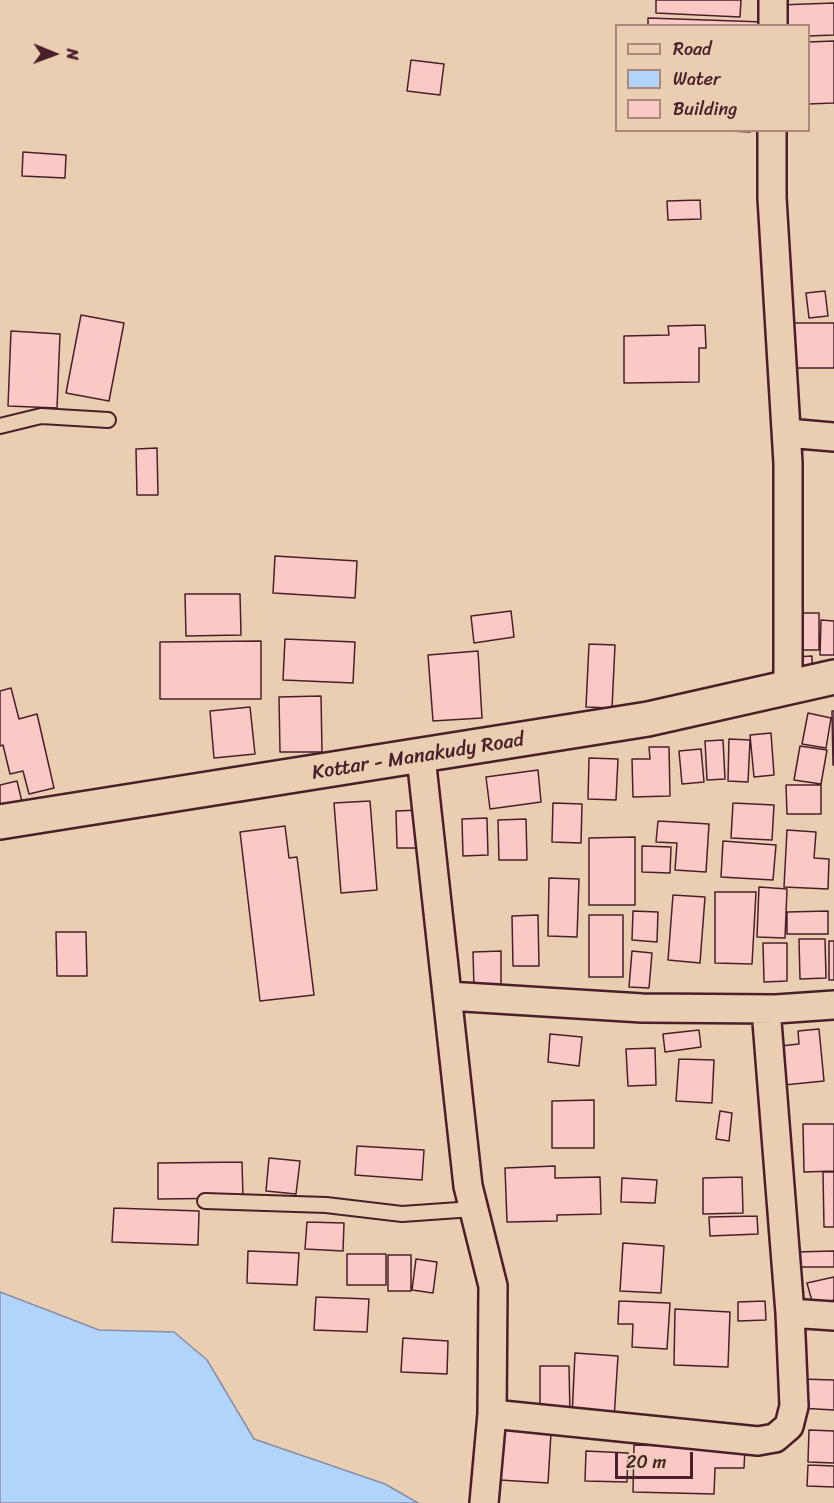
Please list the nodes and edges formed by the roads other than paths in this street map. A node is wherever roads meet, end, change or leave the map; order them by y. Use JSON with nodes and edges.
{"nodes":[{"id":1,"x":773,"y":0,"type":"edge"},
{"id":2,"x":773,"y":24,"type":"edge"},
{"id":3,"x":772,"y":132,"type":"edge"},
{"id":4,"x":108,"y":420,"type":"dead end"},
{"id":5,"x":0,"y":426,"type":"edge"},
{"id":6,"x":787,"y":433,"type":"junction"},
{"id":7,"x":834,"y":437,"type":"edge"},
{"id":8,"x":834,"y":677,"type":"edge"},
{"id":9,"x":788,"y":688,"type":"junction"},
{"id":10,"x":422,"y":757,"type":"junction"},
{"id":11,"x":0,"y":822,"type":"edge"},
{"id":12,"x":448,"y":996,"type":"junction"},
{"id":13,"x":834,"y":1005,"type":"edge"},
{"id":14,"x":766,"y":1009,"type":"junction"},
{"id":15,"x":205,"y":1201,"type":"dead end"},
{"id":16,"x":473,"y":1209,"type":"junction"},
{"id":17,"x":790,"y":1312,"type":"junction"},
{"id":18,"x":834,"y":1316,"type":"edge"},
{"id":19,"x":492,"y":1414,"type":"junction"},
{"id":20,"x":484,"y":1503,"type":"edge"}],
"edges":[{"from":1,"to":2,"type":"street"},
{"from":3,"to":6,"type":"street"},
{"from":4,"to":5,"type":"lane"},
{"from":6,"to":7,"type":"street"},
{"from":6,"to":9,"type":"street"},
{"from":8,"to":9,"type":"main road","name":"Kottar - Manakudy Road"},
{"from":9,"to":10,"type":"main road","name":"Kottar - Manakudy Road"},
{"from":10,"to":11,"type":"main road","name":"Kottar - Manakudy Road"},
{"from":10,"to":12,"type":"street"},
{"from":12,"to":14,"type":"street"},
{"from":12,"to":16,"type":"street"},
{"from":13,"to":14,"type":"street"},
{"from":14,"to":17,"type":"street"},
{"from":15,"to":16,"type":"lane"},
{"from":16,"to":19,"type":"street"},
{"from":17,"to":18,"type":"street"},
{"from":17,"to":19,"type":"street"},
{"from":19,"to":20,"type":"street"}]}
